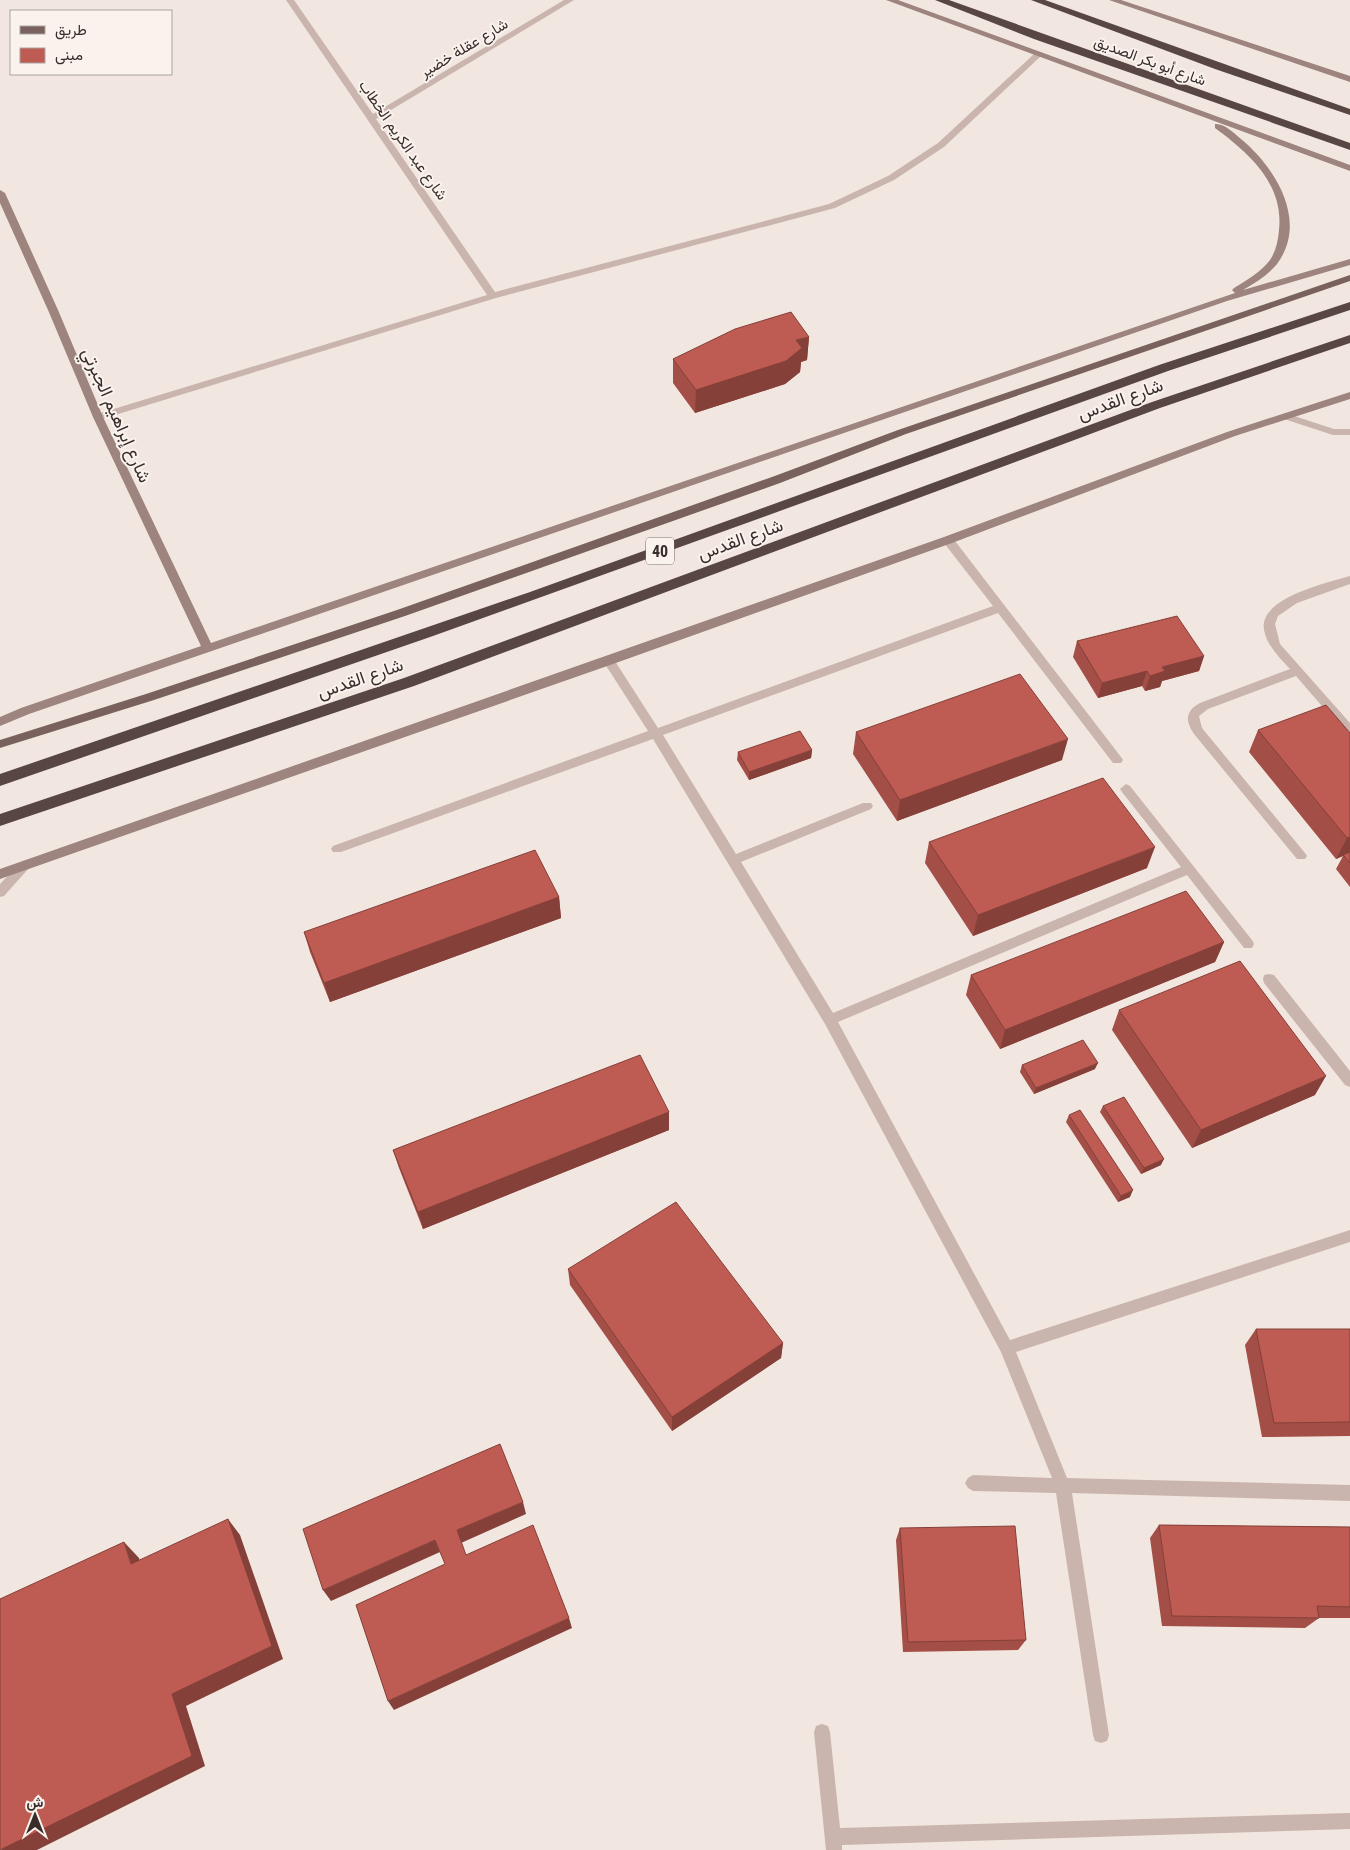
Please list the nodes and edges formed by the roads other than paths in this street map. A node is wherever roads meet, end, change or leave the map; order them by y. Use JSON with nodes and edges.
{"nodes":[{"id":1,"x":290,"y":0,"type":"edge"},
{"id":2,"x":570,"y":0,"type":"edge"},
{"id":3,"x":890,"y":0,"type":"edge"},
{"id":4,"x":940,"y":0,"type":"edge"},
{"id":5,"x":1036,"y":0,"type":"edge"},
{"id":6,"x":1113,"y":0,"type":"edge"},
{"id":7,"x":1038,"y":55,"type":"junction"},
{"id":8,"x":1350,"y":79,"type":"edge"},
{"id":9,"x":1350,"y":112,"type":"edge"},
{"id":10,"x":1204,"y":116,"type":"junction"},
{"id":11,"x":371,"y":119,"type":"junction"},
{"id":12,"x":1350,"y":147,"type":"edge"},
{"id":13,"x":1350,"y":168,"type":"edge"},
{"id":14,"x":0,"y":193,"type":"edge"},
{"id":15,"x":1350,"y":262,"type":"edge"},
{"id":16,"x":1350,"y":278,"type":"edge"},
{"id":17,"x":493,"y":296,"type":"junction"},
{"id":18,"x":1224,"y":299,"type":"junction"},
{"id":19,"x":1350,"y":306,"type":"edge"},
{"id":20,"x":1350,"y":339,"type":"edge"},
{"id":21,"x":1350,"y":395,"type":"edge"},
{"id":22,"x":1285,"y":416,"type":"junction"},
{"id":23,"x":98,"y":417,"type":"junction"},
{"id":24,"x":1350,"y":432,"type":"edge"},
{"id":25,"x":948,"y":540,"type":"junction"},
{"id":26,"x":1350,"y":580,"type":"edge"},
{"id":27,"x":1000,"y":608,"type":"junction"},
{"id":28,"x":208,"y":648,"type":"junction"},
{"id":29,"x":609,"y":661,"type":"junction"},
{"id":30,"x":1297,"y":671,"type":"junction"},
{"id":31,"x":0,"y":722,"type":"edge"},
{"id":32,"x":1350,"y":731,"type":"edge"},
{"id":33,"x":656,"y":734,"type":"junction"},
{"id":34,"x":0,"y":744,"type":"edge"},
{"id":35,"x":1117,"y":760,"type":"dead end"},
{"id":36,"x":0,"y":780,"type":"edge"},
{"id":37,"x":1126,"y":789,"type":"dead end"},
{"id":38,"x":867,"y":806,"type":"dead end"},
{"id":39,"x":0,"y":820,"type":"edge"},
{"id":40,"x":337,"y":849,"type":"dead end"},
{"id":41,"x":1302,"y":856,"type":"dead end"},
{"id":42,"x":733,"y":860,"type":"junction"},
{"id":43,"x":25,"y":866,"type":"junction"},
{"id":44,"x":1189,"y":869,"type":"junction"},
{"id":45,"x":0,"y":874,"type":"edge"},
{"id":46,"x":0,"y":892,"type":"edge"},
{"id":47,"x":1248,"y":944,"type":"dead end"},
{"id":48,"x":1269,"y":979,"type":"dead end"},
{"id":49,"x":830,"y":1020,"type":"junction"},
{"id":50,"x":1350,"y":1081,"type":"edge"},
{"id":51,"x":1350,"y":1236,"type":"edge"},
{"id":52,"x":1007,"y":1348,"type":"junction"},
{"id":53,"x":973,"y":1483,"type":"dead end"},
{"id":54,"x":1063,"y":1486,"type":"junction"},
{"id":55,"x":1350,"y":1493,"type":"edge"},
{"id":56,"x":822,"y":1732,"type":"dead end"},
{"id":57,"x":1101,"y":1735,"type":"dead end"},
{"id":58,"x":1350,"y":1821,"type":"edge"},
{"id":59,"x":834,"y":1844,"type":"edge"}],
"edges":[{"from":1,"to":11,"type":"street","name":"شارع عبد الكريم الخطاب"},
{"from":2,"to":11,"type":"street","name":"شارع عقلة خضير"},
{"from":3,"to":7,"type":"main road"},
{"from":4,"to":12,"type":"highway","name":"شارع أبو بكر الصديق"},
{"from":5,"to":9,"type":"highway","name":"شارع أبو بكر الصديق"},
{"from":6,"to":8,"type":"main road"},
{"from":7,"to":10,"type":"main road"},
{"from":7,"to":17,"type":"street"},
{"from":10,"to":13,"type":"main road"},
{"from":10,"to":18,"type":"main road"},
{"from":11,"to":17,"type":"street","name":"شارع عبد الكريم الخطاب"},
{"from":14,"to":23,"type":"main road","name":"شارع إبراهيم الجبرتي"},
{"from":15,"to":18,"type":"main road"},
{"from":16,"to":34,"type":"main road"},
{"from":17,"to":23,"type":"street"},
{"from":18,"to":28,"type":"main road"},
{"from":19,"to":36,"type":"highway","name":"شارع القدس","number":"40"},
{"from":20,"to":39,"type":"highway","name":"شارع القدس","number":"40"},
{"from":21,"to":22,"type":"main road"},
{"from":22,"to":24,"type":"street"},
{"from":22,"to":25,"type":"main road"},
{"from":23,"to":28,"type":"main road","name":"شارع إبراهيم الجبرتي"},
{"from":25,"to":27,"type":"street"},
{"from":25,"to":29,"type":"main road"},
{"from":26,"to":30,"type":"street"},
{"from":27,"to":33,"type":"street"},
{"from":27,"to":35,"type":"street"},
{"from":28,"to":31,"type":"main road"},
{"from":29,"to":33,"type":"street"},
{"from":29,"to":43,"type":"main road"},
{"from":30,"to":32,"type":"street"},
{"from":30,"to":41,"type":"street"},
{"from":33,"to":40,"type":"street"},
{"from":33,"to":42,"type":"street"},
{"from":37,"to":44,"type":"street"},
{"from":38,"to":42,"type":"street"},
{"from":42,"to":49,"type":"street"},
{"from":43,"to":45,"type":"main road"},
{"from":43,"to":46,"type":"street"},
{"from":44,"to":47,"type":"street"},
{"from":44,"to":49,"type":"street"},
{"from":48,"to":50,"type":"street"},
{"from":49,"to":52,"type":"street"},
{"from":51,"to":52,"type":"street"},
{"from":52,"to":54,"type":"street"},
{"from":53,"to":54,"type":"street"},
{"from":54,"to":55,"type":"street"},
{"from":54,"to":57,"type":"street"},
{"from":56,"to":59,"type":"street"},
{"from":58,"to":59,"type":"street"}]}
